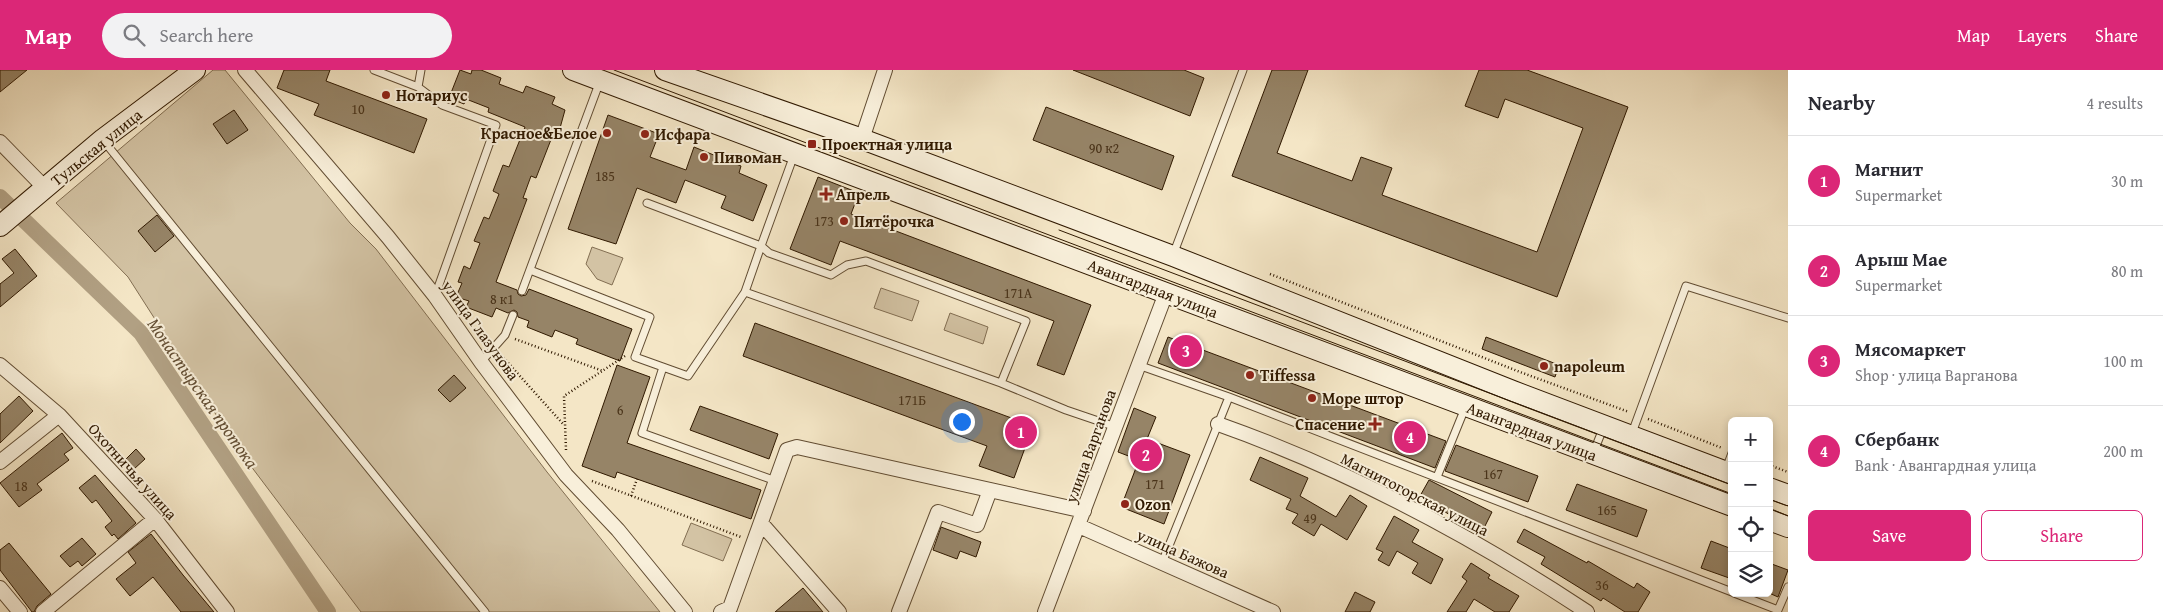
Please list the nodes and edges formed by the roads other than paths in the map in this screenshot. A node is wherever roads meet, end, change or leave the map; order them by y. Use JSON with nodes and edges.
{"nodes":[{"id":1,"x":195,"y":70,"type":"edge"},
{"id":2,"x":245,"y":70,"type":"edge"},
{"id":3,"x":374,"y":70,"type":"edge"},
{"id":4,"x":421,"y":70,"type":"edge"},
{"id":5,"x":574,"y":70,"type":"edge"},
{"id":6,"x":665,"y":70,"type":"edge"},
{"id":7,"x":885,"y":70,"type":"edge"},
{"id":8,"x":1242,"y":70,"type":"edge"},
{"id":9,"x":600,"y":80,"type":"junction"},
{"id":10,"x":418,"y":87,"type":"junction"},
{"id":11,"x":103,"y":139,"type":"junction"},
{"id":12,"x":862,"y":139,"type":"junction"},
{"id":13,"x":0,"y":142,"type":"edge"},
{"id":14,"x":795,"y":154,"type":"junction"},
{"id":15,"x":45,"y":188,"type":"junction"},
{"id":16,"x":647,"y":204,"type":"dead end"},
{"id":17,"x":0,"y":226,"type":"edge"},
{"id":18,"x":761,"y":246,"type":"junction"},
{"id":19,"x":1173,"y":256,"type":"junction"},
{"id":20,"x":530,"y":270,"type":"junction"},
{"id":21,"x":522,"y":292,"type":"dead end"},
{"id":22,"x":745,"y":292,"type":"junction"},
{"id":23,"x":1166,"y":293,"type":"junction"},
{"id":24,"x":435,"y":296,"type":"junction"},
{"id":25,"x":513,"y":315,"type":"dead end"},
{"id":26,"x":1788,"y":318,"type":"edge"},
{"id":27,"x":481,"y":362,"type":"junction"},
{"id":28,"x":0,"y":365,"type":"edge"},
{"id":29,"x":1138,"y":365,"type":"junction"},
{"id":30,"x":663,"y":368,"type":"junction"},
{"id":31,"x":1002,"y":383,"type":"junction"},
{"id":32,"x":1229,"y":397,"type":"junction"},
{"id":33,"x":1466,"y":406,"type":"junction"},
{"id":34,"x":59,"y":415,"type":"junction"},
{"id":35,"x":1218,"y":424,"type":"junction"},
{"id":36,"x":1604,"y":426,"type":"junction"},
{"id":37,"x":1116,"y":427,"type":"junction"},
{"id":38,"x":1631,"y":436,"type":"junction"},
{"id":39,"x":1593,"y":454,"type":"junction"},
{"id":40,"x":0,"y":462,"type":"edge"},
{"id":41,"x":1728,"y":473,"type":"edge"},
{"id":42,"x":1437,"y":477,"type":"junction"},
{"id":43,"x":776,"y":481,"type":"junction"},
{"id":44,"x":1773,"y":489,"type":"edge"},
{"id":45,"x":990,"y":490,"type":"junction"},
{"id":46,"x":1788,"y":495,"type":"edge"},
{"id":47,"x":1728,"y":505,"type":"edge"},
{"id":48,"x":1084,"y":511,"type":"junction"},
{"id":49,"x":155,"y":519,"type":"junction"},
{"id":50,"x":1773,"y":521,"type":"edge"},
{"id":51,"x":761,"y":523,"type":"junction"},
{"id":52,"x":1079,"y":526,"type":"junction"},
{"id":53,"x":1788,"y":527,"type":"edge"},
{"id":54,"x":1162,"y":563,"type":"junction"},
{"id":55,"x":0,"y":588,"type":"edge"},
{"id":56,"x":1728,"y":591,"type":"edge"},
{"id":57,"x":1787,"y":592,"type":"edge"},
{"id":58,"x":1744,"y":597,"type":"edge"},
{"id":59,"x":728,"y":611,"type":"edge"},
{"id":60,"x":20,"y":612,"type":"edge"},
{"id":61,"x":43,"y":612,"type":"edge"},
{"id":62,"x":227,"y":612,"type":"edge"},
{"id":63,"x":485,"y":612,"type":"edge"},
{"id":64,"x":685,"y":612,"type":"edge"},
{"id":65,"x":839,"y":612,"type":"edge"},
{"id":66,"x":899,"y":612,"type":"edge"},
{"id":67,"x":1045,"y":612,"type":"edge"},
{"id":68,"x":1272,"y":612,"type":"edge"},
{"id":69,"x":1587,"y":612,"type":"edge"}],
"edges":[{"from":1,"to":11,"type":"main road","name":"Тульская улица"},
{"from":2,"to":24,"type":"street","name":"улица Глазунова"},
{"from":3,"to":10,"type":"lane"},
{"from":4,"to":10,"type":"lane"},
{"from":5,"to":9,"type":"main road","name":"Авангардная улица"},
{"from":6,"to":12,"type":"main road","name":"Авангардная улица"},
{"from":7,"to":12,"type":"street"},
{"from":8,"to":19,"type":"lane"},
{"from":9,"to":14,"type":"main road","name":"Авангардная улица"},
{"from":9,"to":20,"type":"lane"},
{"from":10,"to":24,"type":"lane"},
{"from":11,"to":15,"type":"main road","name":"Тульская улица"},
{"from":11,"to":63,"type":"lane"},
{"from":12,"to":19,"type":"main road","name":"Авангардная улица"},
{"from":13,"to":15,"type":"street"},
{"from":14,"to":18,"type":"lane"},
{"from":14,"to":23,"type":"main road","name":"Авангардная улица"},
{"from":15,"to":17,"type":"main road","name":"Тульская улица"},
{"from":16,"to":18,"type":"lane"},
{"from":18,"to":22,"type":"lane"},
{"from":18,"to":31,"type":"lane"},
{"from":19,"to":36,"type":"main road","name":"Авангардная улица"},
{"from":20,"to":21,"type":"lane"},
{"from":20,"to":30,"type":"lane"},
{"from":22,"to":30,"type":"lane"},
{"from":22,"to":31,"type":"lane"},
{"from":23,"to":29,"type":"street","name":"улица Варганова"},
{"from":23,"to":33,"type":"main road","name":"Авангардная улица"},
{"from":24,"to":27,"type":"street","name":"улица Глазунова"},
{"from":25,"to":27,"type":"lane"},
{"from":26,"to":38,"type":"lane"},
{"from":27,"to":64,"type":"street","name":"улица Глазунова"},
{"from":28,"to":34,"type":"street","name":"Охотничья улица"},
{"from":29,"to":32,"type":"lane"},
{"from":29,"to":37,"type":"street","name":"улица Варганова"},
{"from":30,"to":43,"type":"lane"},
{"from":31,"to":37,"type":"lane"},
{"from":32,"to":35,"type":"lane"},
{"from":32,"to":42,"type":"lane"},
{"from":33,"to":39,"type":"main road","name":"Авангардная улица"},
{"from":33,"to":42,"type":"lane"},
{"from":34,"to":40,"type":"street"},
{"from":34,"to":49,"type":"street","name":"Охотничья улица"},
{"from":35,"to":54,"type":"lane"},
{"from":35,"to":69,"type":"street","name":"Магнитогорская улица"},
{"from":36,"to":38,"type":"main road","name":"Авангардная улица"},
{"from":36,"to":39,"type":"lane"},
{"from":37,"to":48,"type":"street","name":"улица Варганова"},
{"from":38,"to":41,"type":"main road","name":"Авангардная улица"},
{"from":39,"to":47,"type":"main road","name":"Авангардная улица"},
{"from":42,"to":56,"type":"lane"},
{"from":43,"to":45,"type":"street"},
{"from":43,"to":51,"type":"street"},
{"from":44,"to":46,"type":"main road"},
{"from":45,"to":48,"type":"street"},
{"from":45,"to":66,"type":"street"},
{"from":48,"to":52,"type":"street","name":"улица Варганова"},
{"from":49,"to":61,"type":"street"},
{"from":49,"to":62,"type":"street","name":"Охотничья улица"},
{"from":50,"to":53,"type":"main road"},
{"from":51,"to":59,"type":"street"},
{"from":51,"to":65,"type":"street"},
{"from":52,"to":54,"type":"street","name":"улица Бажова"},
{"from":52,"to":67,"type":"street","name":"улица Варганова"},
{"from":54,"to":68,"type":"street","name":"улица Бажова"},
{"from":55,"to":60,"type":"street"},
{"from":57,"to":58,"type":"lane"}]}
